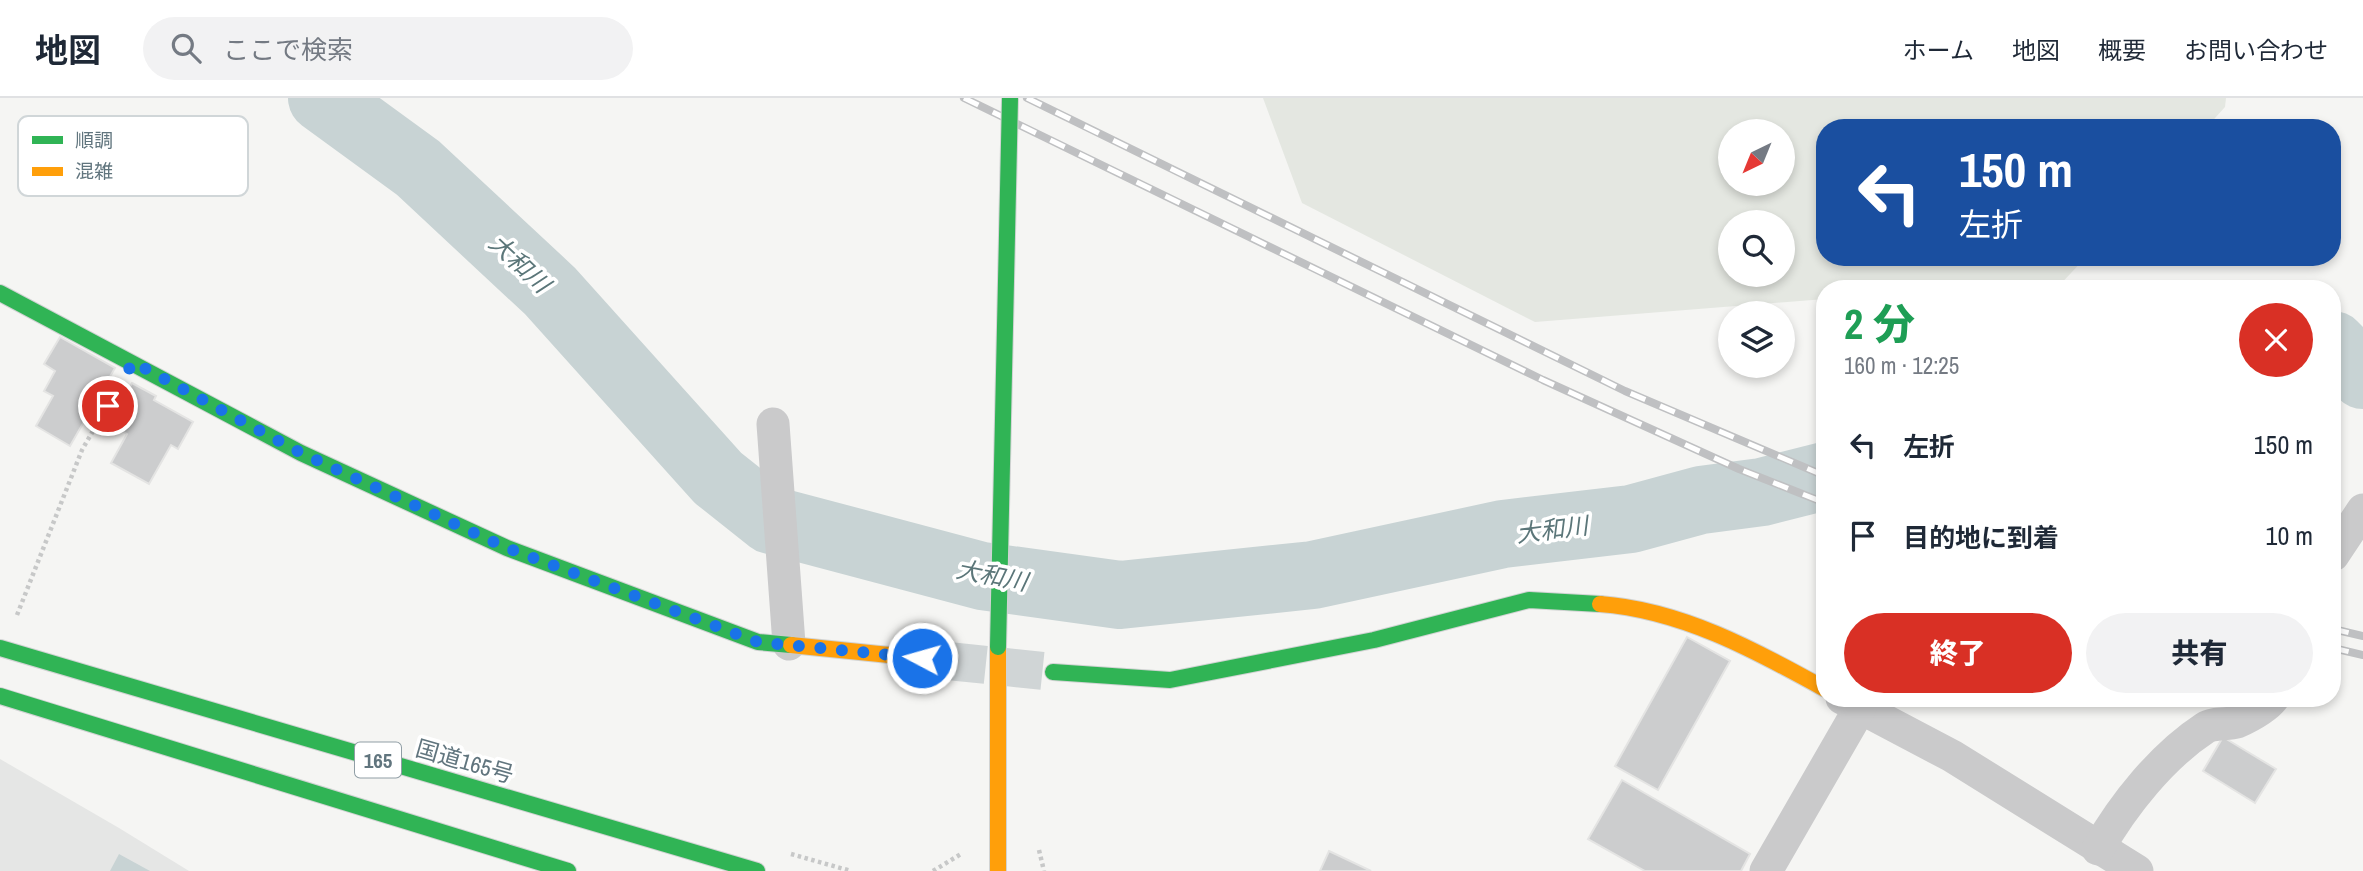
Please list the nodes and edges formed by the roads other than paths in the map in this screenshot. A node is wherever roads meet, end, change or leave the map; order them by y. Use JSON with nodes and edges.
{"nodes":[{"id":1,"x":1010,"y":98,"type":"edge"},
{"id":2,"x":0,"y":293,"type":"edge"},
{"id":3,"x":773,"y":424,"type":"dead end"},
{"id":4,"x":2363,"y":510,"type":"edge"},
{"id":5,"x":2341,"y":543,"type":"edge"},
{"id":6,"x":789,"y":644,"type":"junction"},
{"id":7,"x":0,"y":648,"type":"edge"},
{"id":8,"x":948,"y":661,"type":"tunnel mouth"},
{"id":9,"x":1053,"y":672,"type":"tunnel mouth"},
{"id":10,"x":1816,"y":684,"type":"edge"},
{"id":11,"x":0,"y":696,"type":"edge"},
{"id":12,"x":1849,"y":707,"type":"edge"},
{"id":13,"x":1858,"y":707,"type":"edge"},
{"id":14,"x":2259,"y":707,"type":"edge"},
{"id":15,"x":2098,"y":849,"type":"junction"},
{"id":16,"x":568,"y":871,"type":"edge"},
{"id":17,"x":757,"y":871,"type":"edge"},
{"id":18,"x":998,"y":871,"type":"edge"},
{"id":19,"x":1766,"y":871,"type":"edge"},
{"id":20,"x":2137,"y":871,"type":"edge"}],
"edges":[{"from":1,"to":18,"type":"main road","bridge":true},
{"from":2,"to":6,"type":"main road"},
{"from":3,"to":6,"type":"street"},
{"from":4,"to":5,"type":"street"},
{"from":6,"to":8,"type":"main road"},
{"from":7,"to":17,"type":"main road","name":"国道165号","number":"165"},
{"from":9,"to":10,"type":"main road"},
{"from":11,"to":16,"type":"main road","number":"165"},
{"from":12,"to":19,"type":"street"},
{"from":13,"to":15,"type":"street"},
{"from":14,"to":15,"type":"street"},
{"from":15,"to":20,"type":"street"}]}
